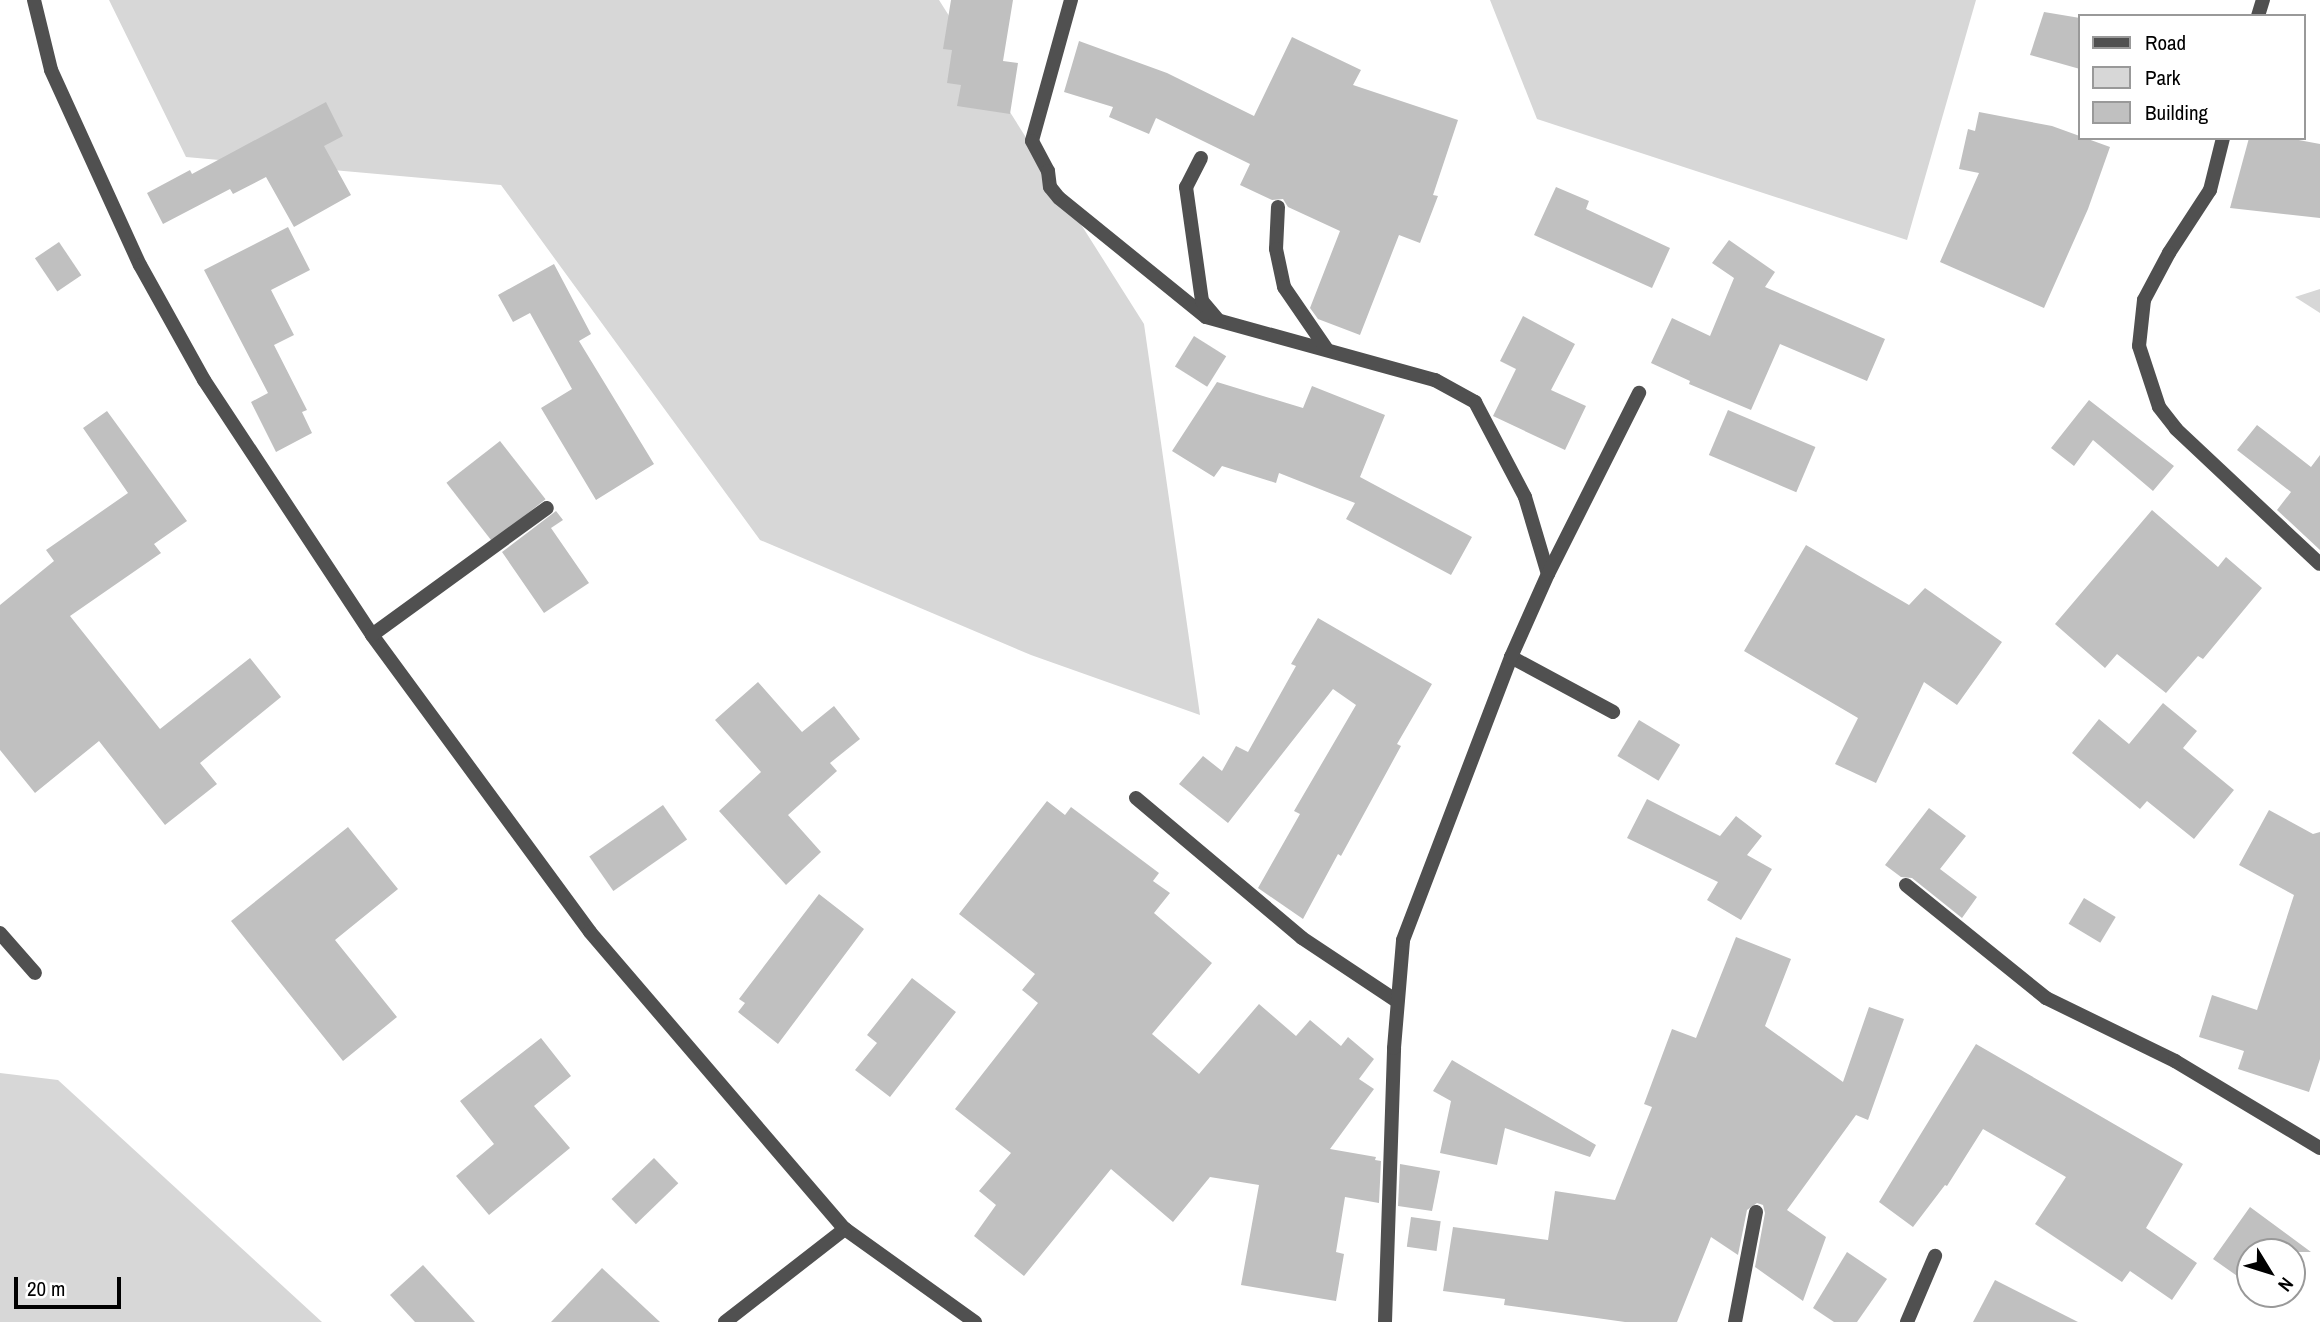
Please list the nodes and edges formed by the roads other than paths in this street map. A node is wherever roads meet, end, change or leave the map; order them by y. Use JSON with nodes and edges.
{"nodes":[{"id":1,"x":34,"y":0,"type":"edge"},
{"id":2,"x":1071,"y":0,"type":"edge"},
{"id":3,"x":2222,"y":140,"type":"edge"},
{"id":4,"x":1201,"y":158,"type":"dead end"},
{"id":5,"x":1278,"y":207,"type":"dead end"},
{"id":6,"x":1220,"y":323,"type":"junction"},
{"id":7,"x":1326,"y":348,"type":"junction"},
{"id":8,"x":1639,"y":393,"type":"dead end"},
{"id":9,"x":547,"y":508,"type":"dead end"},
{"id":10,"x":2320,"y":564,"type":"edge"},
{"id":11,"x":1548,"y":574,"type":"junction"},
{"id":12,"x":372,"y":635,"type":"junction"},
{"id":13,"x":1511,"y":657,"type":"junction"},
{"id":14,"x":1613,"y":712,"type":"dead end"},
{"id":15,"x":1136,"y":798,"type":"dead end"},
{"id":16,"x":1906,"y":884,"type":"dead end"},
{"id":17,"x":0,"y":933,"type":"edge"},
{"id":18,"x":35,"y":973,"type":"dead end"},
{"id":19,"x":1397,"y":1001,"type":"junction"},
{"id":20,"x":2320,"y":1148,"type":"edge"},
{"id":21,"x":1756,"y":1212,"type":"dead end"},
{"id":22,"x":845,"y":1230,"type":"junction"},
{"id":23,"x":1935,"y":1256,"type":"dead end"},
{"id":24,"x":725,"y":1322,"type":"edge"},
{"id":25,"x":975,"y":1322,"type":"edge"},
{"id":26,"x":1385,"y":1322,"type":"edge"},
{"id":27,"x":1735,"y":1322,"type":"edge"},
{"id":28,"x":1907,"y":1322,"type":"edge"}],
"edges":[{"from":1,"to":12,"type":"street"},
{"from":2,"to":6,"type":"street"},
{"from":3,"to":10,"type":"street"},
{"from":4,"to":6,"type":"street"},
{"from":5,"to":7,"type":"street"},
{"from":6,"to":7,"type":"street"},
{"from":7,"to":11,"type":"street"},
{"from":8,"to":11,"type":"street"},
{"from":9,"to":12,"type":"street"},
{"from":11,"to":13,"type":"street"},
{"from":12,"to":22,"type":"street"},
{"from":13,"to":14,"type":"street"},
{"from":13,"to":19,"type":"street"},
{"from":15,"to":19,"type":"street"},
{"from":16,"to":20,"type":"street"},
{"from":17,"to":18,"type":"street"},
{"from":19,"to":26,"type":"street"},
{"from":21,"to":27,"type":"street"},
{"from":22,"to":24,"type":"street"},
{"from":22,"to":25,"type":"street"},
{"from":23,"to":28,"type":"street"}]}
